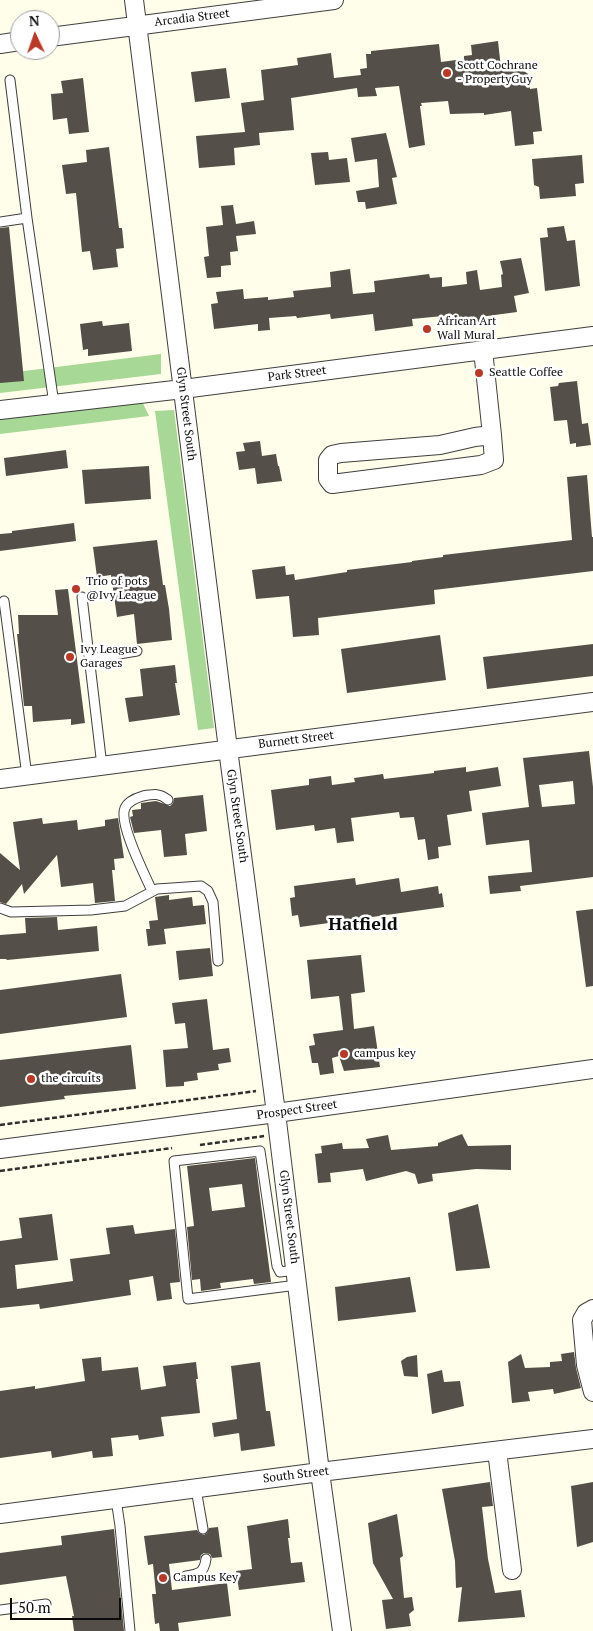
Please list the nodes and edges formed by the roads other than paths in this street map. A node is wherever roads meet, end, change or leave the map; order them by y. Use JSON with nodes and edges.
{"nodes":[{"id":1,"x":134,"y":0,"type":"edge"},
{"id":2,"x":334,"y":0,"type":"edge"},
{"id":3,"x":137,"y":25,"type":"junction"},
{"id":4,"x":60,"y":36,"type":"edge"},
{"id":5,"x":10,"y":80,"type":"dead end"},
{"id":6,"x":27,"y":218,"type":"junction"},
{"id":7,"x":0,"y":222,"type":"edge"},
{"id":8,"x":593,"y":336,"type":"edge"},
{"id":9,"x":483,"y":350,"type":"junction"},
{"id":10,"x":183,"y":389,"type":"junction"},
{"id":11,"x":54,"y":404,"type":"junction"},
{"id":12,"x":0,"y":410,"type":"edge"},
{"id":13,"x":492,"y":435,"type":"junction"},
{"id":14,"x":82,"y":597,"type":"dead end"},
{"id":15,"x":4,"y":601,"type":"dead end"},
{"id":16,"x":137,"y":652,"type":"dead end"},
{"id":17,"x":89,"y":659,"type":"junction"},
{"id":18,"x":593,"y":702,"type":"edge"},
{"id":19,"x":228,"y":749,"type":"junction"},
{"id":20,"x":102,"y":766,"type":"junction"},
{"id":21,"x":27,"y":776,"type":"junction"},
{"id":22,"x":0,"y":779,"type":"edge"},
{"id":23,"x":168,"y":800,"type":"dead end"},
{"id":24,"x":152,"y":891,"type":"junction"},
{"id":25,"x":0,"y":908,"type":"edge"},
{"id":26,"x":218,"y":961,"type":"dead end"},
{"id":27,"x":593,"y":1069,"type":"edge"},
{"id":28,"x":276,"y":1113,"type":"junction"},
{"id":29,"x":0,"y":1149,"type":"edge"},
{"id":30,"x":296,"y":1278,"type":"junction"},
{"id":31,"x":593,"y":1309,"type":"edge"},
{"id":32,"x":593,"y":1392,"type":"edge"},
{"id":33,"x":593,"y":1439,"type":"edge"},
{"id":34,"x":497,"y":1451,"type":"junction"},
{"id":35,"x":320,"y":1472,"type":"junction"},
{"id":36,"x":196,"y":1489,"type":"junction"},
{"id":37,"x":116,"y":1499,"type":"junction"},
{"id":38,"x":0,"y":1514,"type":"edge"},
{"id":39,"x":203,"y":1529,"type":"dead end"},
{"id":40,"x":206,"y":1559,"type":"dead end"},
{"id":41,"x":512,"y":1570,"type":"dead end"},
{"id":42,"x":186,"y":1576,"type":"dead end"},
{"id":43,"x":46,"y":1604,"type":"dead end"},
{"id":44,"x":0,"y":1610,"type":"edge"},
{"id":45,"x":130,"y":1631,"type":"edge"},
{"id":46,"x":342,"y":1631,"type":"edge"}],
"edges":[{"from":1,"to":3,"type":"street","name":"Glyn Street South"},
{"from":2,"to":3,"type":"street","name":"Arcadia Street"},
{"from":3,"to":4,"type":"street","name":"Arcadia Street"},
{"from":3,"to":10,"type":"street","name":"Glyn Street South"},
{"from":5,"to":6,"type":"lane"},
{"from":6,"to":7,"type":"lane"},
{"from":6,"to":11,"type":"lane"},
{"from":8,"to":9,"type":"street","name":"Park Street"},
{"from":9,"to":10,"type":"street","name":"Park Street"},
{"from":9,"to":13,"type":"street"},
{"from":10,"to":11,"type":"street","name":"Park Street"},
{"from":10,"to":19,"type":"street","name":"Glyn Street South"},
{"from":11,"to":12,"type":"street","name":"Park Street"},
{"from":13,"to":13,"type":"street"},
{"from":14,"to":17,"type":"lane"},
{"from":15,"to":21,"type":"lane"},
{"from":16,"to":17,"type":"lane"},
{"from":17,"to":20,"type":"lane"},
{"from":18,"to":19,"type":"street","name":"Burnett Street"},
{"from":19,"to":20,"type":"street","name":"Burnett Street"},
{"from":19,"to":28,"type":"street","name":"Glyn Street South"},
{"from":20,"to":21,"type":"street","name":"Burnett Street"},
{"from":21,"to":22,"type":"street","name":"Burnett Street"},
{"from":23,"to":24,"type":"lane"},
{"from":24,"to":25,"type":"lane"},
{"from":24,"to":26,"type":"lane"},
{"from":27,"to":28,"type":"street","name":"Prospect Street"},
{"from":28,"to":29,"type":"street","name":"Prospect Street"},
{"from":28,"to":30,"type":"street","name":"Glyn Street South"},
{"from":30,"to":30,"type":"lane"},
{"from":30,"to":35,"type":"street","name":"Glyn Street South"},
{"from":31,"to":32,"type":"street"},
{"from":33,"to":34,"type":"street","name":"South Street"},
{"from":34,"to":35,"type":"street","name":"South Street"},
{"from":34,"to":41,"type":"street"},
{"from":35,"to":36,"type":"street","name":"South Street"},
{"from":35,"to":46,"type":"street","name":"Glyn Street South"},
{"from":36,"to":37,"type":"street","name":"South Street"},
{"from":36,"to":39,"type":"lane"},
{"from":37,"to":38,"type":"street","name":"South Street"},
{"from":37,"to":45,"type":"lane"},
{"from":40,"to":42,"type":"lane"},
{"from":43,"to":44,"type":"lane"}]}
